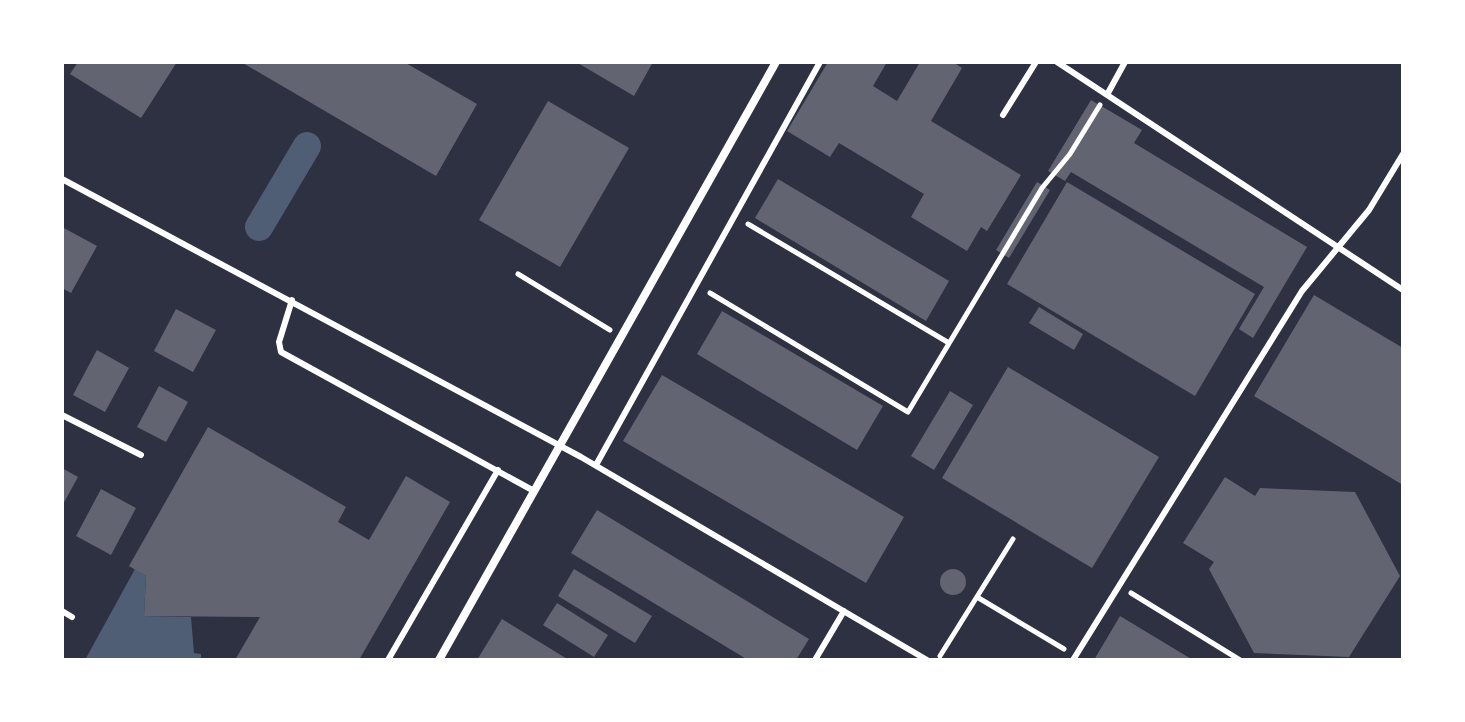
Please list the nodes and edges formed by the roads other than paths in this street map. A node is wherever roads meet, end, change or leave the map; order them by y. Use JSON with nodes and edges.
{"nodes":[{"id":1,"x":776,"y":62,"type":"edge"},
{"id":2,"x":820,"y":62,"type":"edge"},
{"id":3,"x":1036,"y":62,"type":"edge"},
{"id":4,"x":1057,"y":62,"type":"edge"},
{"id":5,"x":1125,"y":62,"type":"edge"},
{"id":6,"x":1108,"y":93,"type":"junction"},
{"id":7,"x":1003,"y":115,"type":"dead end"},
{"id":8,"x":1403,"y":154,"type":"edge"},
{"id":9,"x":62,"y":179,"type":"edge"},
{"id":10,"x":1339,"y":248,"type":"junction"},
{"id":11,"x":1403,"y":290,"type":"edge"},
{"id":12,"x":292,"y":300,"type":"junction"},
{"id":13,"x":62,"y":415,"type":"edge"},
{"id":14,"x":560,"y":445,"type":"junction"},
{"id":15,"x":141,"y":455,"type":"dead end"},
{"id":16,"x":596,"y":465,"type":"junction"},
{"id":17,"x":498,"y":470,"type":"junction"},
{"id":18,"x":534,"y":491,"type":"junction"},
{"id":19,"x":62,"y":611,"type":"edge"},
{"id":20,"x":844,"y":611,"type":"junction"},
{"id":21,"x":72,"y":617,"type":"dead end"},
{"id":22,"x":1074,"y":658,"type":"edge"},
{"id":23,"x":388,"y":660,"type":"edge"},
{"id":24,"x":439,"y":660,"type":"edge"},
{"id":25,"x":815,"y":660,"type":"edge"},
{"id":26,"x":927,"y":660,"type":"edge"}],
"edges":[{"from":1,"to":14,"type":"street"},
{"from":2,"to":16,"type":"lane"},
{"from":3,"to":7,"type":"lane"},
{"from":4,"to":6,"type":"lane"},
{"from":5,"to":6,"type":"lane"},
{"from":6,"to":10,"type":"lane"},
{"from":8,"to":10,"type":"lane"},
{"from":9,"to":12,"type":"lane"},
{"from":10,"to":11,"type":"lane"},
{"from":10,"to":22,"type":"lane"},
{"from":12,"to":14,"type":"lane"},
{"from":12,"to":17,"type":"lane"},
{"from":13,"to":15,"type":"lane"},
{"from":14,"to":16,"type":"lane"},
{"from":14,"to":18,"type":"street"},
{"from":16,"to":20,"type":"lane"},
{"from":17,"to":18,"type":"lane"},
{"from":17,"to":23,"type":"lane"},
{"from":18,"to":24,"type":"street"},
{"from":19,"to":21,"type":"lane"},
{"from":20,"to":25,"type":"lane"},
{"from":20,"to":26,"type":"lane"}]}
